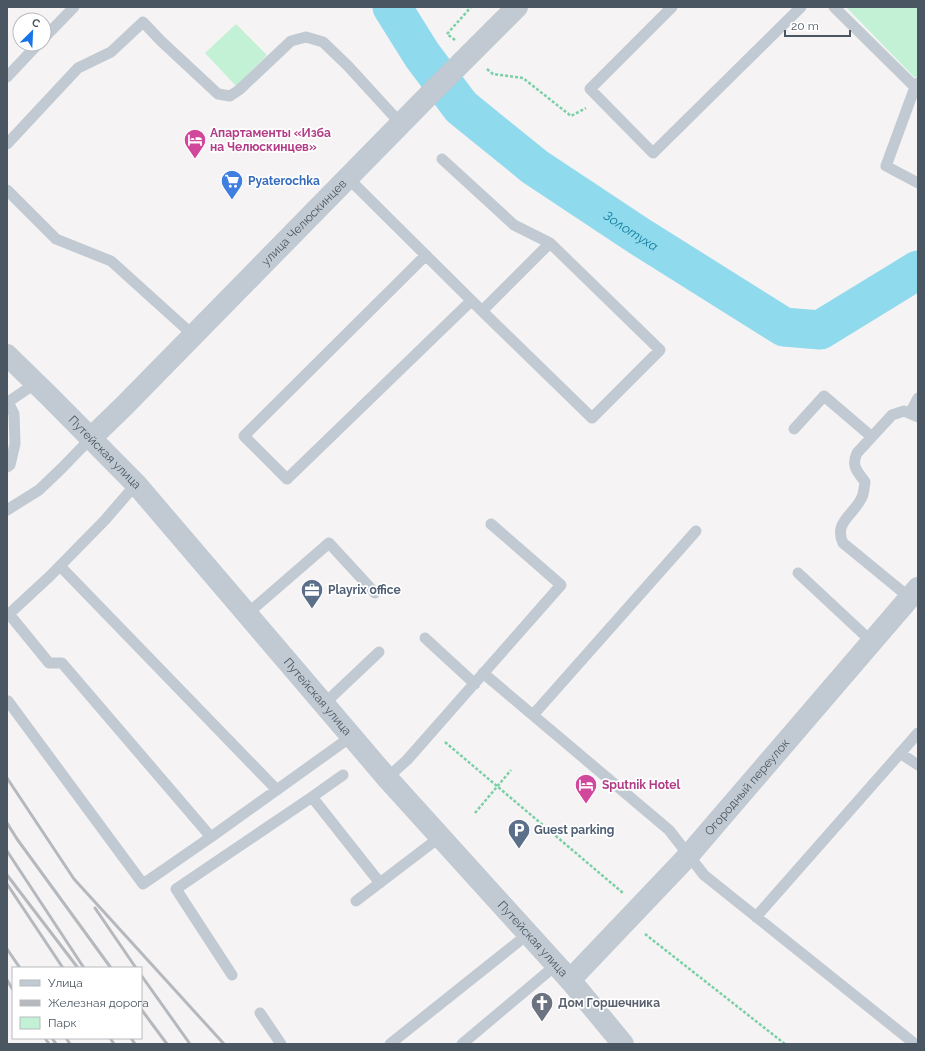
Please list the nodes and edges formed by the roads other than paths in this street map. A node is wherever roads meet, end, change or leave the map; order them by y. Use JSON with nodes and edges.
{"nodes":[{"id":1,"x":74,"y":7,"type":"edge"},
{"id":2,"x":517,"y":7,"type":"edge"},
{"id":3,"x":672,"y":7,"type":"edge"},
{"id":4,"x":801,"y":7,"type":"edge"},
{"id":5,"x":836,"y":8,"type":"edge"},
{"id":6,"x":52,"y":30,"type":"edge"},
{"id":7,"x":30,"y":52,"type":"edge"},
{"id":8,"x":7,"y":77,"type":"edge"},
{"id":9,"x":917,"y":85,"type":"edge"},
{"id":10,"x":401,"y":124,"type":"junction"},
{"id":11,"x":7,"y":144,"type":"edge"},
{"id":12,"x":442,"y":159,"type":"dead end"},
{"id":13,"x":348,"y":178,"type":"junction"},
{"id":14,"x":918,"y":183,"type":"edge"},
{"id":15,"x":7,"y":190,"type":"edge"},
{"id":16,"x":550,"y":243,"type":"junction"},
{"id":17,"x":426,"y":255,"type":"junction"},
{"id":18,"x":471,"y":300,"type":"junction"},
{"id":19,"x":482,"y":311,"type":"junction"},
{"id":20,"x":193,"y":336,"type":"junction"},
{"id":21,"x":7,"y":355,"type":"edge"},
{"id":22,"x":36,"y":383,"type":"junction"},
{"id":23,"x":918,"y":398,"type":"edge"},
{"id":24,"x":8,"y":401,"type":"edge"},
{"id":25,"x":914,"y":415,"type":"edge"},
{"id":26,"x":794,"y":429,"type":"dead end"},
{"id":27,"x":872,"y":437,"type":"junction"},
{"id":28,"x":91,"y":438,"type":"junction"},
{"id":29,"x":7,"y":467,"type":"edge"},
{"id":30,"x":136,"y":484,"type":"junction"},
{"id":31,"x":7,"y":510,"type":"edge"},
{"id":32,"x":491,"y":524,"type":"dead end"},
{"id":33,"x":696,"y":531,"type":"dead end"},
{"id":34,"x":60,"y":566,"type":"junction"},
{"id":35,"x":798,"y":573,"type":"dead end"},
{"id":36,"x":375,"y":593,"type":"dead end"},
{"id":37,"x":914,"y":593,"type":"edge"},
{"id":38,"x":247,"y":614,"type":"junction"},
{"id":39,"x":426,"y":638,"type":"dead end"},
{"id":40,"x":872,"y":642,"type":"junction"},
{"id":41,"x":379,"y":652,"type":"dead end"},
{"id":42,"x":483,"y":673,"type":"junction"},
{"id":43,"x":475,"y":684,"type":"junction"},
{"id":44,"x":8,"y":701,"type":"edge"},
{"id":45,"x":324,"y":704,"type":"junction"},
{"id":46,"x":533,"y":715,"type":"junction"},
{"id":47,"x":918,"y":733,"type":"edge"},
{"id":48,"x":352,"y":736,"type":"junction"},
{"id":49,"x":900,"y":753,"type":"junction"},
{"id":50,"x":918,"y":765,"type":"edge"},
{"id":51,"x":343,"y":775,"type":"dead end"},
{"id":52,"x":387,"y":778,"type":"junction"},
{"id":53,"x":277,"y":790,"type":"junction"},
{"id":54,"x":312,"y":797,"type":"junction"},
{"id":55,"x":211,"y":837,"type":"junction"},
{"id":56,"x":440,"y":837,"type":"junction"},
{"id":57,"x":688,"y":856,"type":"junction"},
{"id":58,"x":380,"y":883,"type":"junction"},
{"id":59,"x":356,"y":901,"type":"dead end"},
{"id":60,"x":756,"y":917,"type":"junction"},
{"id":61,"x":528,"y":934,"type":"junction"},
{"id":62,"x":563,"y":973,"type":"junction"},
{"id":63,"x":232,"y":975,"type":"dead end"},
{"id":64,"x":260,"y":1013,"type":"dead end"},
{"id":65,"x":281,"y":1044,"type":"edge"},
{"id":66,"x":390,"y":1044,"type":"edge"},
{"id":67,"x":462,"y":1044,"type":"edge"},
{"id":68,"x":623,"y":1044,"type":"edge"},
{"id":69,"x":915,"y":1044,"type":"edge"}],
"edges":[{"from":1,"to":6,"type":"lane"},
{"from":2,"to":10,"type":"street","name":"улица Челюскинцев"},
{"from":3,"to":4,"type":"lane"},
{"from":5,"to":9,"type":"lane"},
{"from":7,"to":8,"type":"lane"},
{"from":9,"to":14,"type":"lane"},
{"from":10,"to":11,"type":"lane"},
{"from":10,"to":13,"type":"street","name":"улица Челюскинцев"},
{"from":12,"to":16,"type":"lane"},
{"from":13,"to":17,"type":"lane"},
{"from":13,"to":20,"type":"street","name":"улица Челюскинцев"},
{"from":15,"to":20,"type":"lane"},
{"from":16,"to":19,"type":"lane"},
{"from":16,"to":19,"type":"lane"},
{"from":17,"to":18,"type":"lane"},
{"from":17,"to":18,"type":"lane"},
{"from":18,"to":19,"type":"lane"},
{"from":20,"to":28,"type":"street","name":"улица Челюскинцев"},
{"from":21,"to":22,"type":"street","name":"Путейская улица"},
{"from":22,"to":24,"type":"lane"},
{"from":22,"to":28,"type":"street","name":"Путейская улица"},
{"from":23,"to":25,"type":"lane"},
{"from":24,"to":29,"type":"lane"},
{"from":25,"to":27,"type":"lane"},
{"from":26,"to":27,"type":"lane"},
{"from":27,"to":37,"type":"lane"},
{"from":28,"to":30,"type":"street","name":"Путейская улица"},
{"from":28,"to":31,"type":"lane"},
{"from":30,"to":34,"type":"lane"},
{"from":30,"to":38,"type":"street","name":"Путейская улица"},
{"from":32,"to":42,"type":"lane"},
{"from":33,"to":46,"type":"lane"},
{"from":34,"to":53,"type":"lane"},
{"from":34,"to":55,"type":"lane"},
{"from":35,"to":40,"type":"lane"},
{"from":36,"to":38,"type":"lane"},
{"from":37,"to":40,"type":"street","name":"Огородный переулок"},
{"from":38,"to":45,"type":"street","name":"Путейская улица"},
{"from":39,"to":43,"type":"lane"},
{"from":40,"to":57,"type":"street","name":"Огородный переулок"},
{"from":41,"to":45,"type":"lane"},
{"from":42,"to":43,"type":"lane"},
{"from":42,"to":46,"type":"lane"},
{"from":43,"to":52,"type":"lane"},
{"from":44,"to":55,"type":"lane"},
{"from":45,"to":48,"type":"street","name":"Путейская улица"},
{"from":46,"to":57,"type":"lane"},
{"from":47,"to":49,"type":"lane"},
{"from":48,"to":52,"type":"street","name":"Путейская улица"},
{"from":48,"to":53,"type":"lane"},
{"from":49,"to":50,"type":"lane"},
{"from":49,"to":60,"type":"lane"},
{"from":51,"to":54,"type":"lane"},
{"from":52,"to":56,"type":"street","name":"Путейская улица"},
{"from":53,"to":55,"type":"lane"},
{"from":54,"to":58,"type":"lane"},
{"from":54,"to":63,"type":"lane"},
{"from":56,"to":58,"type":"lane"},
{"from":56,"to":61,"type":"street","name":"Путейская улица"},
{"from":57,"to":60,"type":"lane"},
{"from":57,"to":62,"type":"street","name":"Огородный переулок"},
{"from":58,"to":59,"type":"lane"},
{"from":60,"to":69,"type":"lane"},
{"from":61,"to":62,"type":"street","name":"Путейская улица"},
{"from":61,"to":66,"type":"lane"},
{"from":62,"to":67,"type":"lane"},
{"from":62,"to":68,"type":"street","name":"Путейская улица"},
{"from":64,"to":65,"type":"lane"}]}
